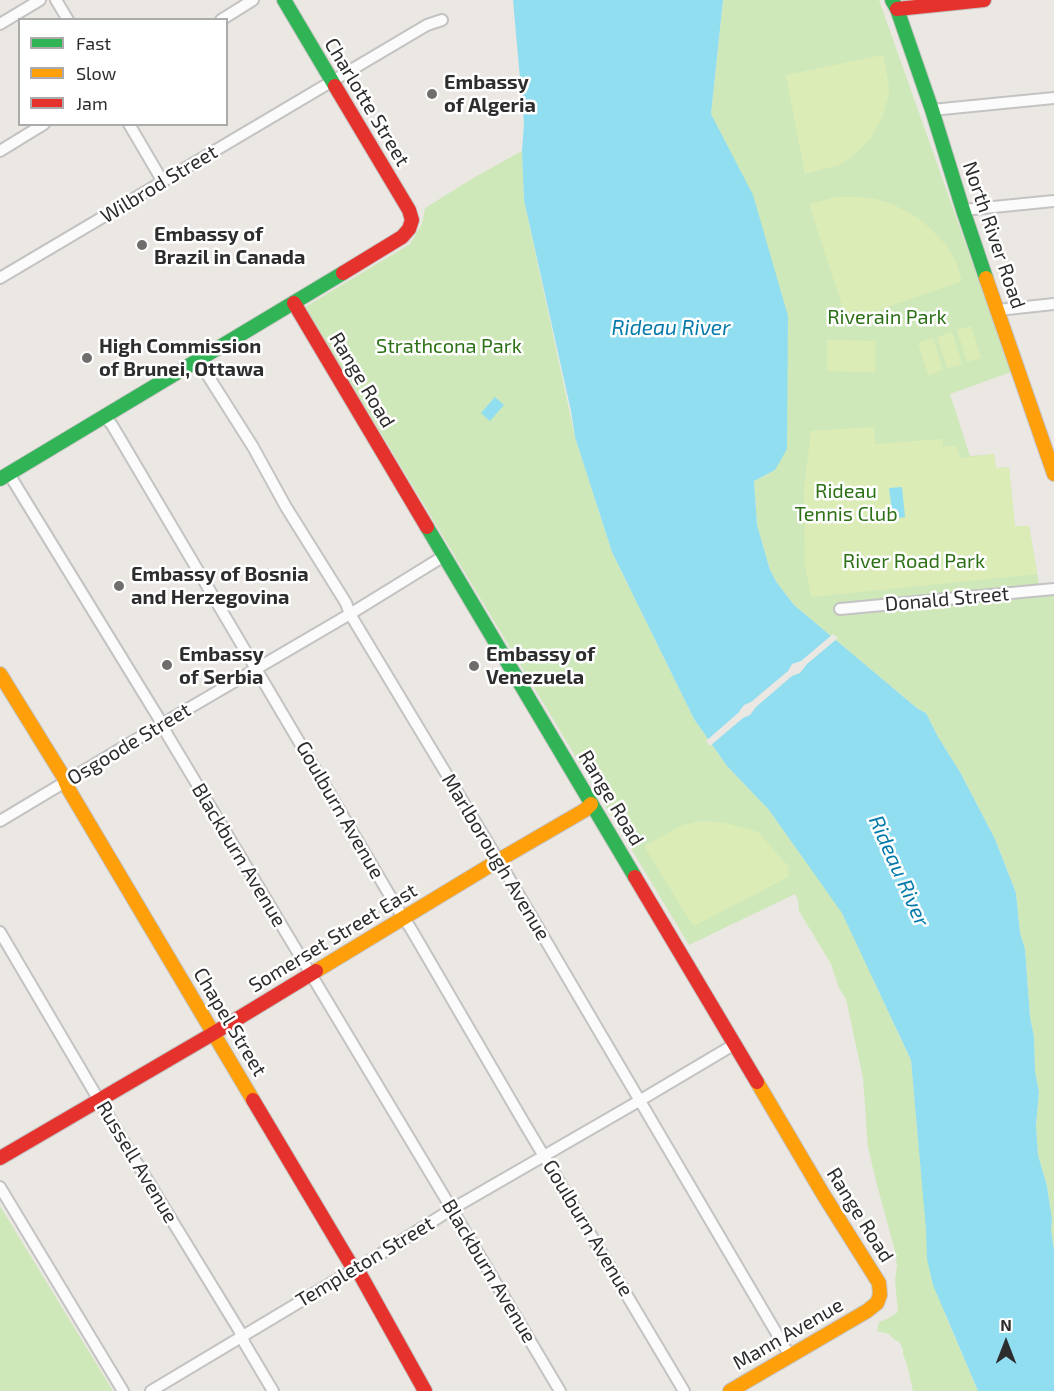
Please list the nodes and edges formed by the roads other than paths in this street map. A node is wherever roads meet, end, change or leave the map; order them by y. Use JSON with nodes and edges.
{"nodes":[{"id":1,"x":40,"y":0,"type":"edge"},
{"id":2,"x":56,"y":0,"type":"edge"},
{"id":3,"x":253,"y":0,"type":"edge"},
{"id":4,"x":284,"y":0,"type":"edge"},
{"id":5,"x":984,"y":0,"type":"edge"},
{"id":6,"x":895,"y":3,"type":"edge"},
{"id":7,"x":67,"y":18,"type":"edge"},
{"id":8,"x":223,"y":18,"type":"edge"},
{"id":9,"x":442,"y":20,"type":"dead end"},
{"id":10,"x":0,"y":24,"type":"edge"},
{"id":11,"x":332,"y":81,"type":"junction"},
{"id":12,"x":1054,"y":98,"type":"edge"},
{"id":13,"x":932,"y":110,"type":"junction"},
{"id":14,"x":41,"y":126,"type":"edge"},
{"id":15,"x":130,"y":126,"type":"edge"},
{"id":16,"x":0,"y":151,"type":"edge"},
{"id":17,"x":163,"y":182,"type":"junction"},
{"id":18,"x":1054,"y":201,"type":"edge"},
{"id":19,"x":963,"y":210,"type":"junction"},
{"id":20,"x":0,"y":278,"type":"edge"},
{"id":21,"x":294,"y":303,"type":"junction"},
{"id":22,"x":1054,"y":304,"type":"edge"},
{"id":23,"x":998,"y":310,"type":"junction"},
{"id":24,"x":198,"y":360,"type":"junction"},
{"id":25,"x":104,"y":416,"type":"junction"},
{"id":26,"x":1054,"y":473,"type":"edge"},
{"id":27,"x":4,"y":476,"type":"edge"},
{"id":28,"x":444,"y":556,"type":"junction"},
{"id":29,"x":1054,"y":589,"type":"edge"},
{"id":30,"x":840,"y":609,"type":"dead end"},
{"id":31,"x":350,"y":614,"type":"junction"},
{"id":32,"x":256,"y":668,"type":"junction"},
{"id":33,"x":0,"y":674,"type":"edge"},
{"id":34,"x":162,"y":724,"type":"junction"},
{"id":35,"x":66,"y":783,"type":"junction"},
{"id":36,"x":591,"y":804,"type":"junction"},
{"id":37,"x":0,"y":821,"type":"edge"},
{"id":38,"x":499,"y":861,"type":"junction"},
{"id":39,"x":404,"y":918,"type":"junction"},
{"id":40,"x":0,"y":932,"type":"edge"},
{"id":41,"x":310,"y":974,"type":"junction"},
{"id":42,"x":214,"y":1033,"type":"junction"},
{"id":43,"x":735,"y":1044,"type":"junction"},
{"id":44,"x":99,"y":1100,"type":"junction"},
{"id":45,"x":639,"y":1101,"type":"junction"},
{"id":46,"x":544,"y":1156,"type":"junction"},
{"id":47,"x":0,"y":1158,"type":"edge"},
{"id":48,"x":0,"y":1187,"type":"edge"},
{"id":49,"x":452,"y":1209,"type":"junction"},
{"id":50,"x":354,"y":1269,"type":"junction"},
{"id":51,"x":867,"y":1311,"type":"joint"},
{"id":52,"x":242,"y":1337,"type":"junction"},
{"id":53,"x":790,"y":1356,"type":"junction"},
{"id":54,"x":123,"y":1391,"type":"edge"},
{"id":55,"x":151,"y":1391,"type":"edge"},
{"id":56,"x":273,"y":1391,"type":"edge"},
{"id":57,"x":425,"y":1391,"type":"edge"},
{"id":58,"x":560,"y":1391,"type":"edge"},
{"id":59,"x":684,"y":1391,"type":"edge"},
{"id":60,"x":730,"y":1391,"type":"edge"}],
"edges":[{"from":1,"to":10,"type":"street"},
{"from":2,"to":7,"type":"street"},
{"from":3,"to":8,"type":"street"},
{"from":4,"to":11,"type":"street","name":"Charlotte Street"},
{"from":5,"to":6,"type":"street"},
{"from":6,"to":13,"type":"street","name":"North River Road"},
{"from":9,"to":11,"type":"street","name":"Wilbrod Street"},
{"from":11,"to":17,"type":"street","name":"Wilbrod Street"},
{"from":11,"to":21,"type":"street","name":"Charlotte Street"},
{"from":12,"to":13,"type":"street"},
{"from":13,"to":19,"type":"street","name":"North River Road"},
{"from":14,"to":16,"type":"street"},
{"from":15,"to":17,"type":"street"},
{"from":17,"to":20,"type":"street","name":"Wilbrod Street"},
{"from":18,"to":19,"type":"street"},
{"from":19,"to":23,"type":"street","name":"North River Road"},
{"from":21,"to":24,"type":"street"},
{"from":21,"to":28,"type":"street","name":"Range Road"},
{"from":22,"to":23,"type":"street"},
{"from":23,"to":26,"type":"street","name":"North River Road"},
{"from":24,"to":25,"type":"street"},
{"from":24,"to":31,"type":"street","name":"Marlborough Avenue"},
{"from":25,"to":27,"type":"street"},
{"from":25,"to":32,"type":"street","name":"Goulburn Avenue"},
{"from":27,"to":34,"type":"street","name":"Blackburn Avenue"},
{"from":28,"to":31,"type":"street","name":"Osgoode Street"},
{"from":28,"to":36,"type":"street","name":"Range Road"},
{"from":29,"to":30,"type":"street","name":"Donald Street"},
{"from":31,"to":32,"type":"street","name":"Osgoode Street"},
{"from":31,"to":38,"type":"street","name":"Marlborough Avenue"},
{"from":32,"to":34,"type":"street","name":"Osgoode Street"},
{"from":32,"to":39,"type":"street","name":"Goulburn Avenue"},
{"from":33,"to":35,"type":"street","name":"Chapel Street"},
{"from":34,"to":35,"type":"street","name":"Osgoode Street"},
{"from":34,"to":41,"type":"street","name":"Blackburn Avenue"},
{"from":35,"to":37,"type":"street","name":"Osgoode Street"},
{"from":35,"to":42,"type":"street","name":"Chapel Street"},
{"from":36,"to":38,"type":"street","name":"Somerset Street East"},
{"from":36,"to":43,"type":"street","name":"Range Road"},
{"from":38,"to":39,"type":"street","name":"Somerset Street East"},
{"from":38,"to":45,"type":"street","name":"Marlborough Avenue"},
{"from":39,"to":41,"type":"street","name":"Somerset Street East"},
{"from":39,"to":46,"type":"street","name":"Goulburn Avenue"},
{"from":40,"to":44,"type":"street","name":"Russell Avenue"},
{"from":41,"to":42,"type":"street","name":"Somerset Street East"},
{"from":41,"to":49,"type":"street","name":"Blackburn Avenue"},
{"from":42,"to":44,"type":"street","name":"Somerset Street East"},
{"from":42,"to":50,"type":"street","name":"Chapel Street"},
{"from":43,"to":45,"type":"street","name":"Templeton Street"},
{"from":43,"to":51,"type":"street","name":"Range Road"},
{"from":44,"to":47,"type":"street","name":"Somerset Street East"},
{"from":44,"to":52,"type":"street","name":"Russell Avenue"},
{"from":45,"to":46,"type":"street","name":"Templeton Street"},
{"from":45,"to":53,"type":"street","name":"Marlborough Avenue"},
{"from":46,"to":49,"type":"street","name":"Templeton Street"},
{"from":46,"to":59,"type":"street","name":"Goulburn Avenue"},
{"from":48,"to":54,"type":"street"},
{"from":49,"to":50,"type":"street","name":"Templeton Street"},
{"from":49,"to":58,"type":"street","name":"Blackburn Avenue"},
{"from":50,"to":52,"type":"street","name":"Templeton Street"},
{"from":50,"to":57,"type":"street","name":"Chapel Street"},
{"from":51,"to":53,"type":"street","name":"Mann Avenue"},
{"from":52,"to":55,"type":"street","name":"Templeton Street"},
{"from":52,"to":56,"type":"street","name":"Russell Avenue"},
{"from":53,"to":60,"type":"street","name":"Mann Avenue"}]}
